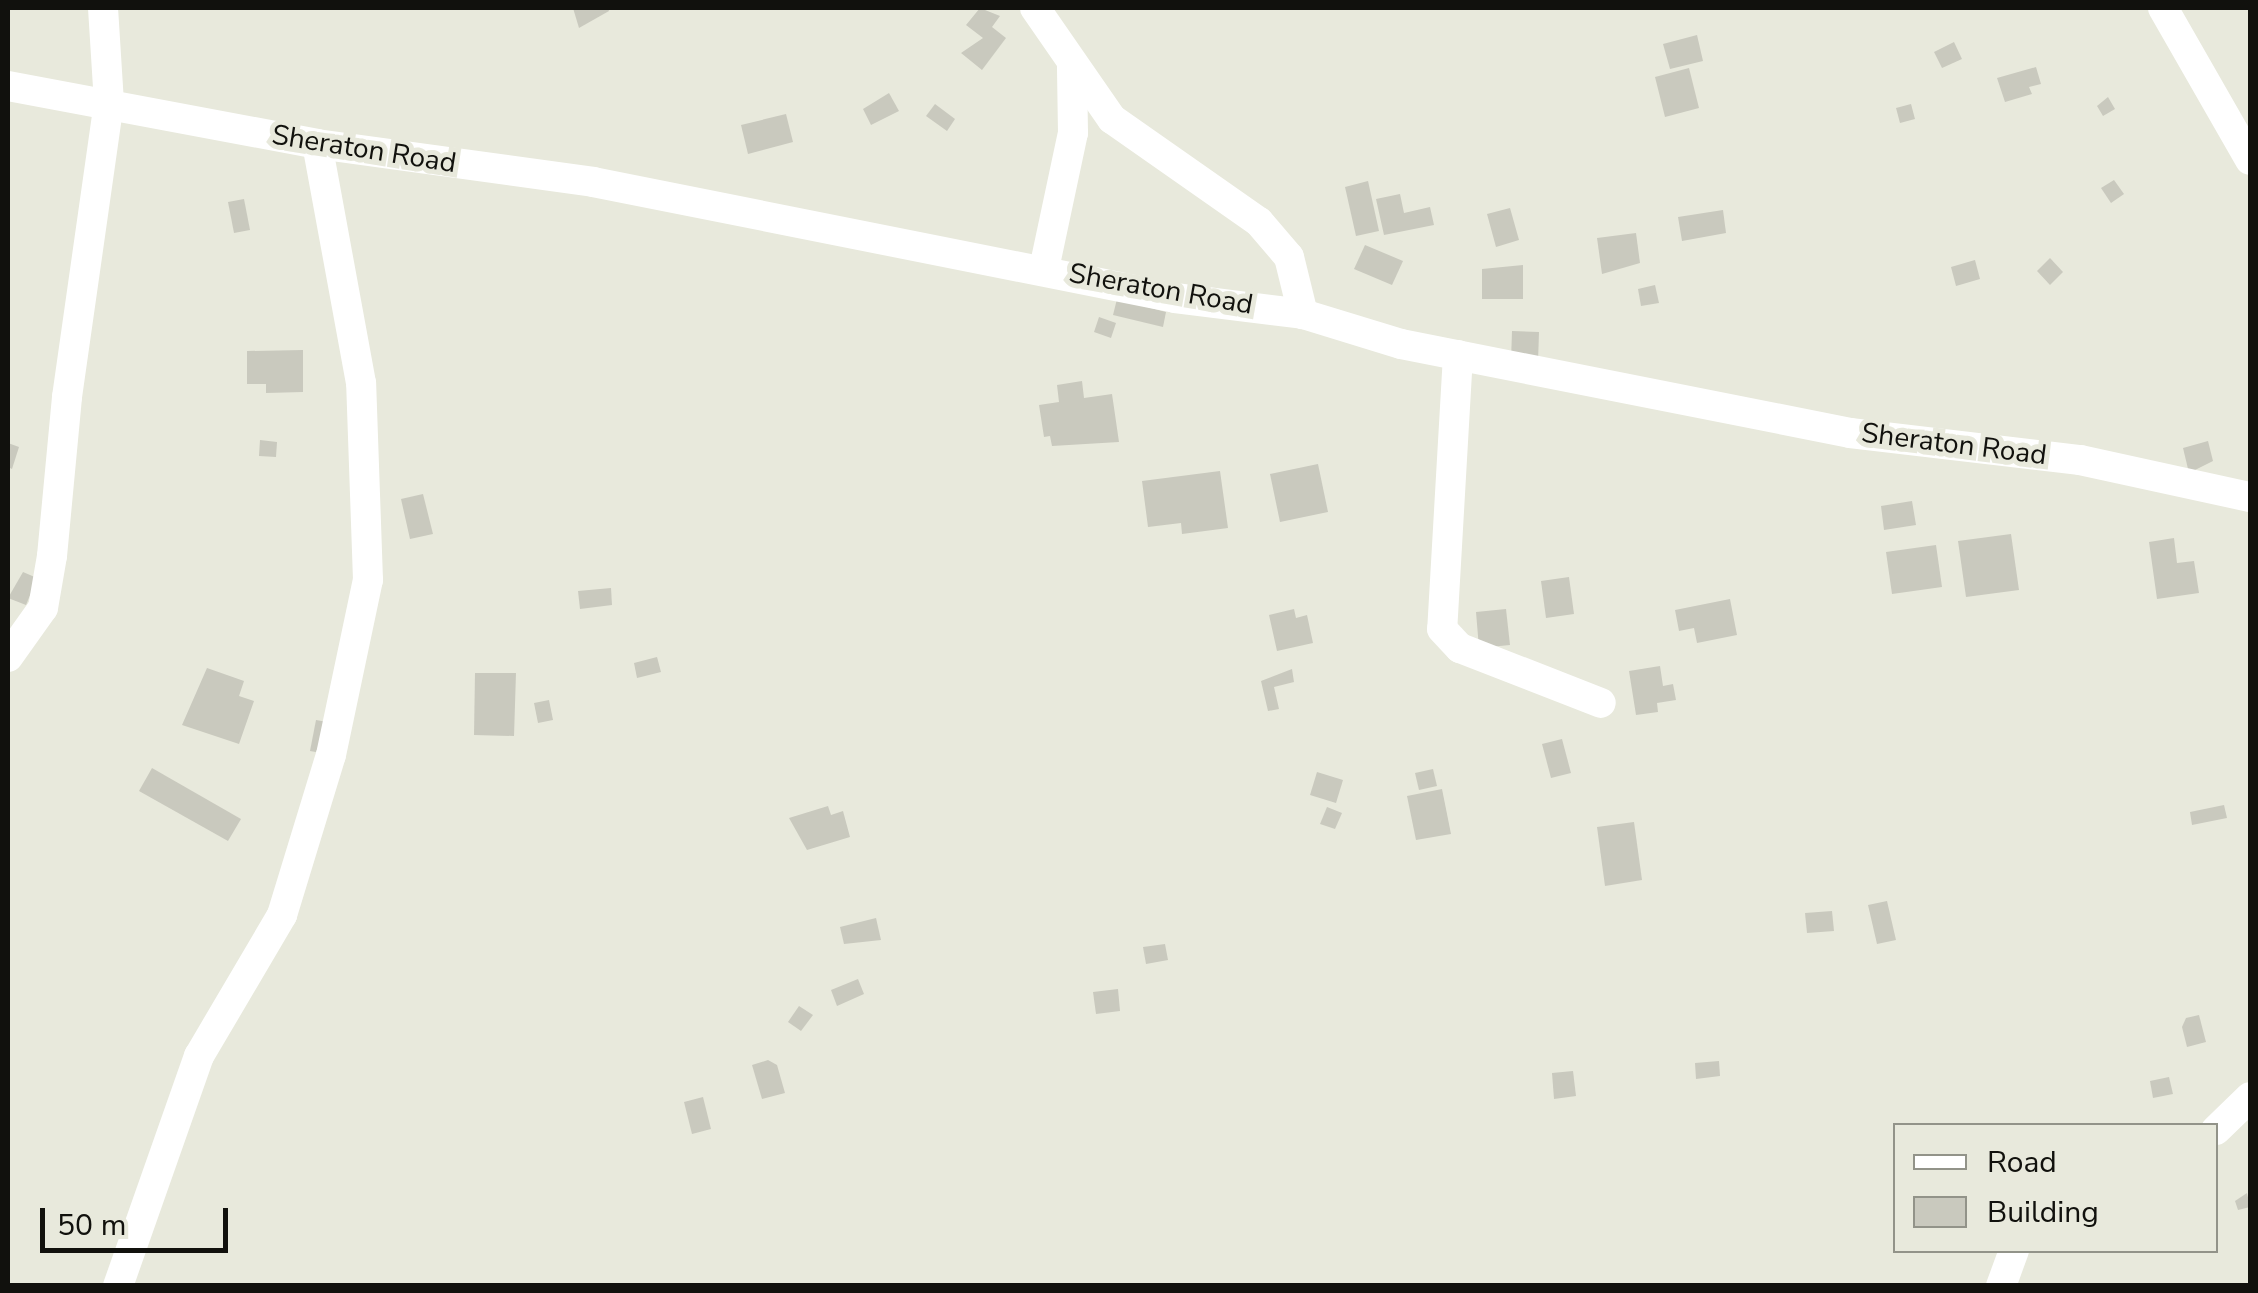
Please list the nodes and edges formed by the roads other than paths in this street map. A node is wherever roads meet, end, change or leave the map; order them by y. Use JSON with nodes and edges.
{"nodes":[{"id":1,"x":103,"y":8,"type":"edge"},
{"id":2,"x":1036,"y":8,"type":"edge"},
{"id":3,"x":2163,"y":8,"type":"edge"},
{"id":4,"x":1072,"y":66,"type":"junction"},
{"id":5,"x":8,"y":86,"type":"edge"},
{"id":6,"x":109,"y":103,"type":"junction"},
{"id":7,"x":318,"y":144,"type":"junction"},
{"id":8,"x":2250,"y":160,"type":"edge"},
{"id":9,"x":1044,"y":269,"type":"junction"},
{"id":10,"x":1303,"y":314,"type":"junction"},
{"id":11,"x":1458,"y":356,"type":"junction"},
{"id":12,"x":2250,"y":497,"type":"edge"},
{"id":13,"x":8,"y":656,"type":"edge"},
{"id":14,"x":1602,"y":703,"type":"dead end"},
{"id":15,"x":2250,"y":1097,"type":"edge"},
{"id":16,"x":2218,"y":1128,"type":"edge"},
{"id":17,"x":2013,"y":1253,"type":"edge"},
{"id":18,"x":118,"y":1286,"type":"edge"},
{"id":19,"x":2001,"y":1286,"type":"edge"}],
"edges":[{"from":1,"to":6,"type":"street"},
{"from":2,"to":4,"type":"street"},
{"from":3,"to":8,"type":"street"},
{"from":4,"to":9,"type":"street"},
{"from":4,"to":10,"type":"street"},
{"from":5,"to":6,"type":"street","name":"Sheraton Road"},
{"from":6,"to":7,"type":"street","name":"Sheraton Road"},
{"from":6,"to":13,"type":"street"},
{"from":7,"to":9,"type":"street","name":"Sheraton Road"},
{"from":7,"to":18,"type":"street"},
{"from":9,"to":10,"type":"street","name":"Sheraton Road"},
{"from":10,"to":11,"type":"street","name":"Sheraton Road"},
{"from":11,"to":12,"type":"street","name":"Sheraton Road"},
{"from":11,"to":14,"type":"street"},
{"from":15,"to":16,"type":"street"},
{"from":17,"to":19,"type":"street"}]}
